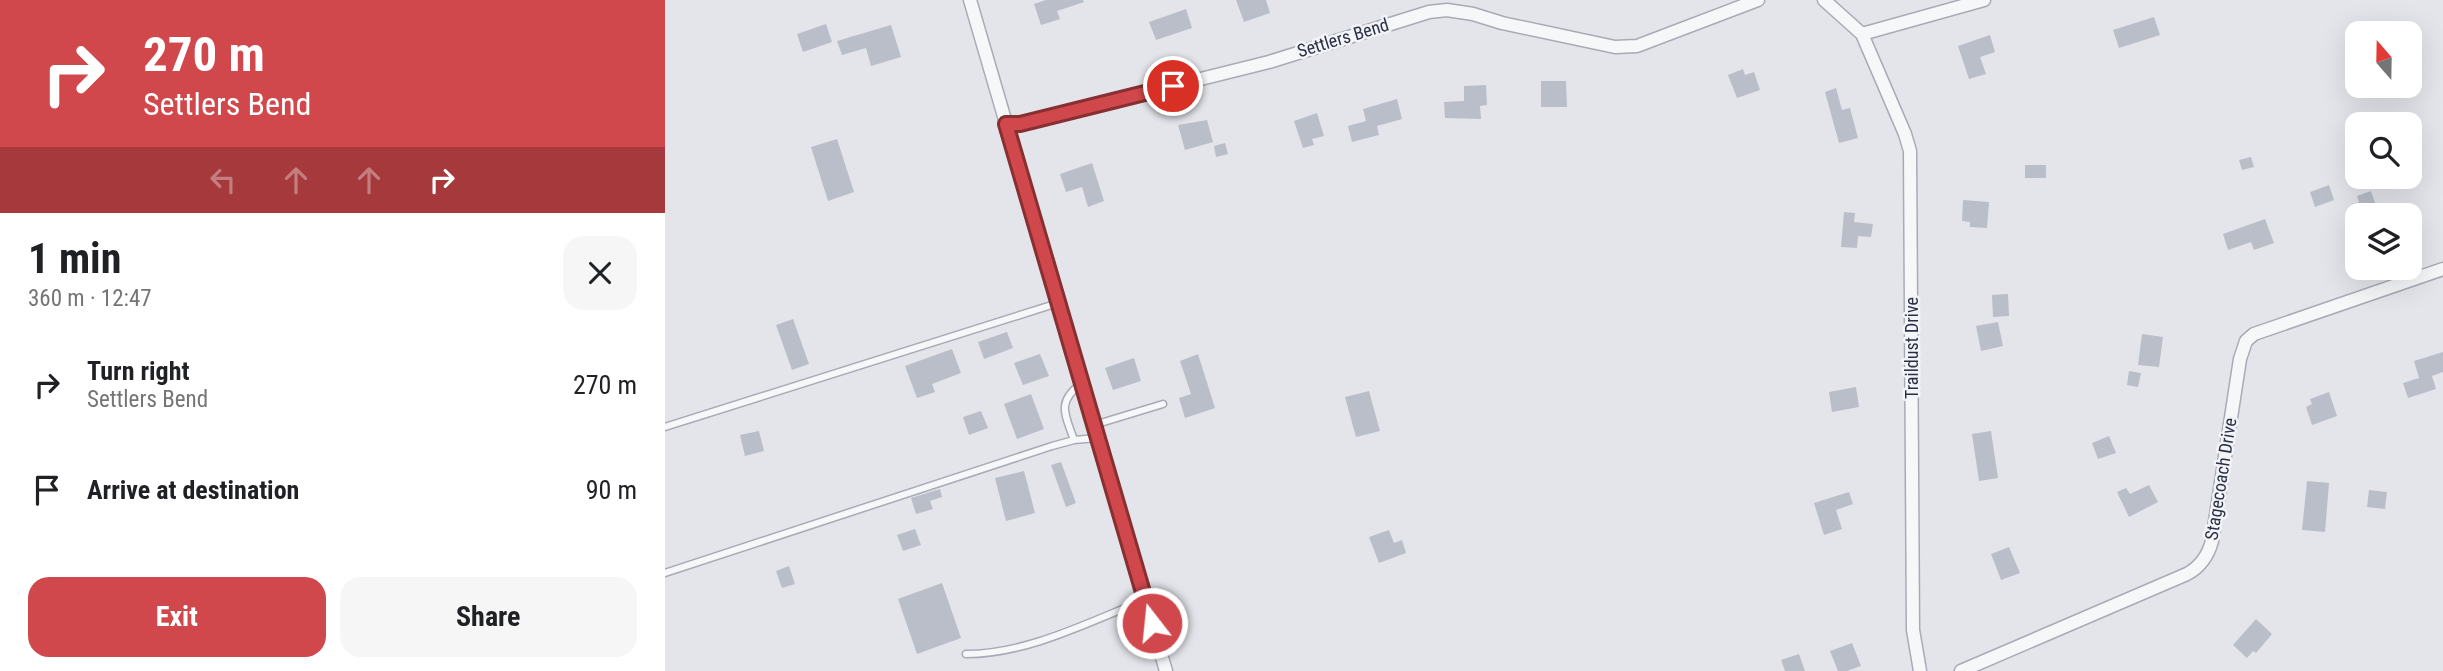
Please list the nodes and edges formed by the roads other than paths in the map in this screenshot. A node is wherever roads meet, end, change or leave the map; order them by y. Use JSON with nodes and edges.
{"nodes":[{"id":1,"x":970,"y":0,"type":"edge"},
{"id":2,"x":1758,"y":0,"type":"edge"},
{"id":3,"x":1824,"y":0,"type":"edge"},
{"id":4,"x":1984,"y":0,"type":"edge"},
{"id":5,"x":1862,"y":34,"type":"junction"},
{"id":6,"x":1006,"y":124,"type":"junction"},
{"id":7,"x":2443,"y":269,"type":"edge"},
{"id":8,"x":1058,"y":303,"type":"junction"},
{"id":9,"x":1082,"y":383,"type":"junction"},
{"id":10,"x":1163,"y":404,"type":"dead end"},
{"id":11,"x":1094,"y":425,"type":"junction"},
{"id":12,"x":665,"y":427,"type":"edge"},
{"id":13,"x":1098,"y":438,"type":"junction"},
{"id":14,"x":1074,"y":440,"type":"junction"},
{"id":15,"x":665,"y":573,"type":"edge"},
{"id":16,"x":1145,"y":600,"type":"junction"},
{"id":17,"x":966,"y":654,"type":"dead end"},
{"id":18,"x":1166,"y":671,"type":"edge"},
{"id":19,"x":1920,"y":671,"type":"edge"},
{"id":20,"x":1961,"y":671,"type":"edge"}],
"edges":[{"from":1,"to":6,"type":"street"},
{"from":2,"to":6,"type":"street","name":"Settlers Bend"},
{"from":3,"to":5,"type":"street"},
{"from":4,"to":5,"type":"street"},
{"from":5,"to":19,"type":"street","name":"Traildust Drive"},
{"from":6,"to":8,"type":"street"},
{"from":7,"to":20,"type":"street","name":"Stagecoach Drive"},
{"from":8,"to":9,"type":"street"},
{"from":8,"to":12,"type":"lane"},
{"from":9,"to":11,"type":"street"},
{"from":9,"to":14,"type":"lane"},
{"from":10,"to":11,"type":"lane"},
{"from":11,"to":13,"type":"street"},
{"from":13,"to":14,"type":"lane"},
{"from":13,"to":16,"type":"street"},
{"from":14,"to":15,"type":"lane"},
{"from":16,"to":17,"type":"lane"},
{"from":16,"to":18,"type":"street"}]}
